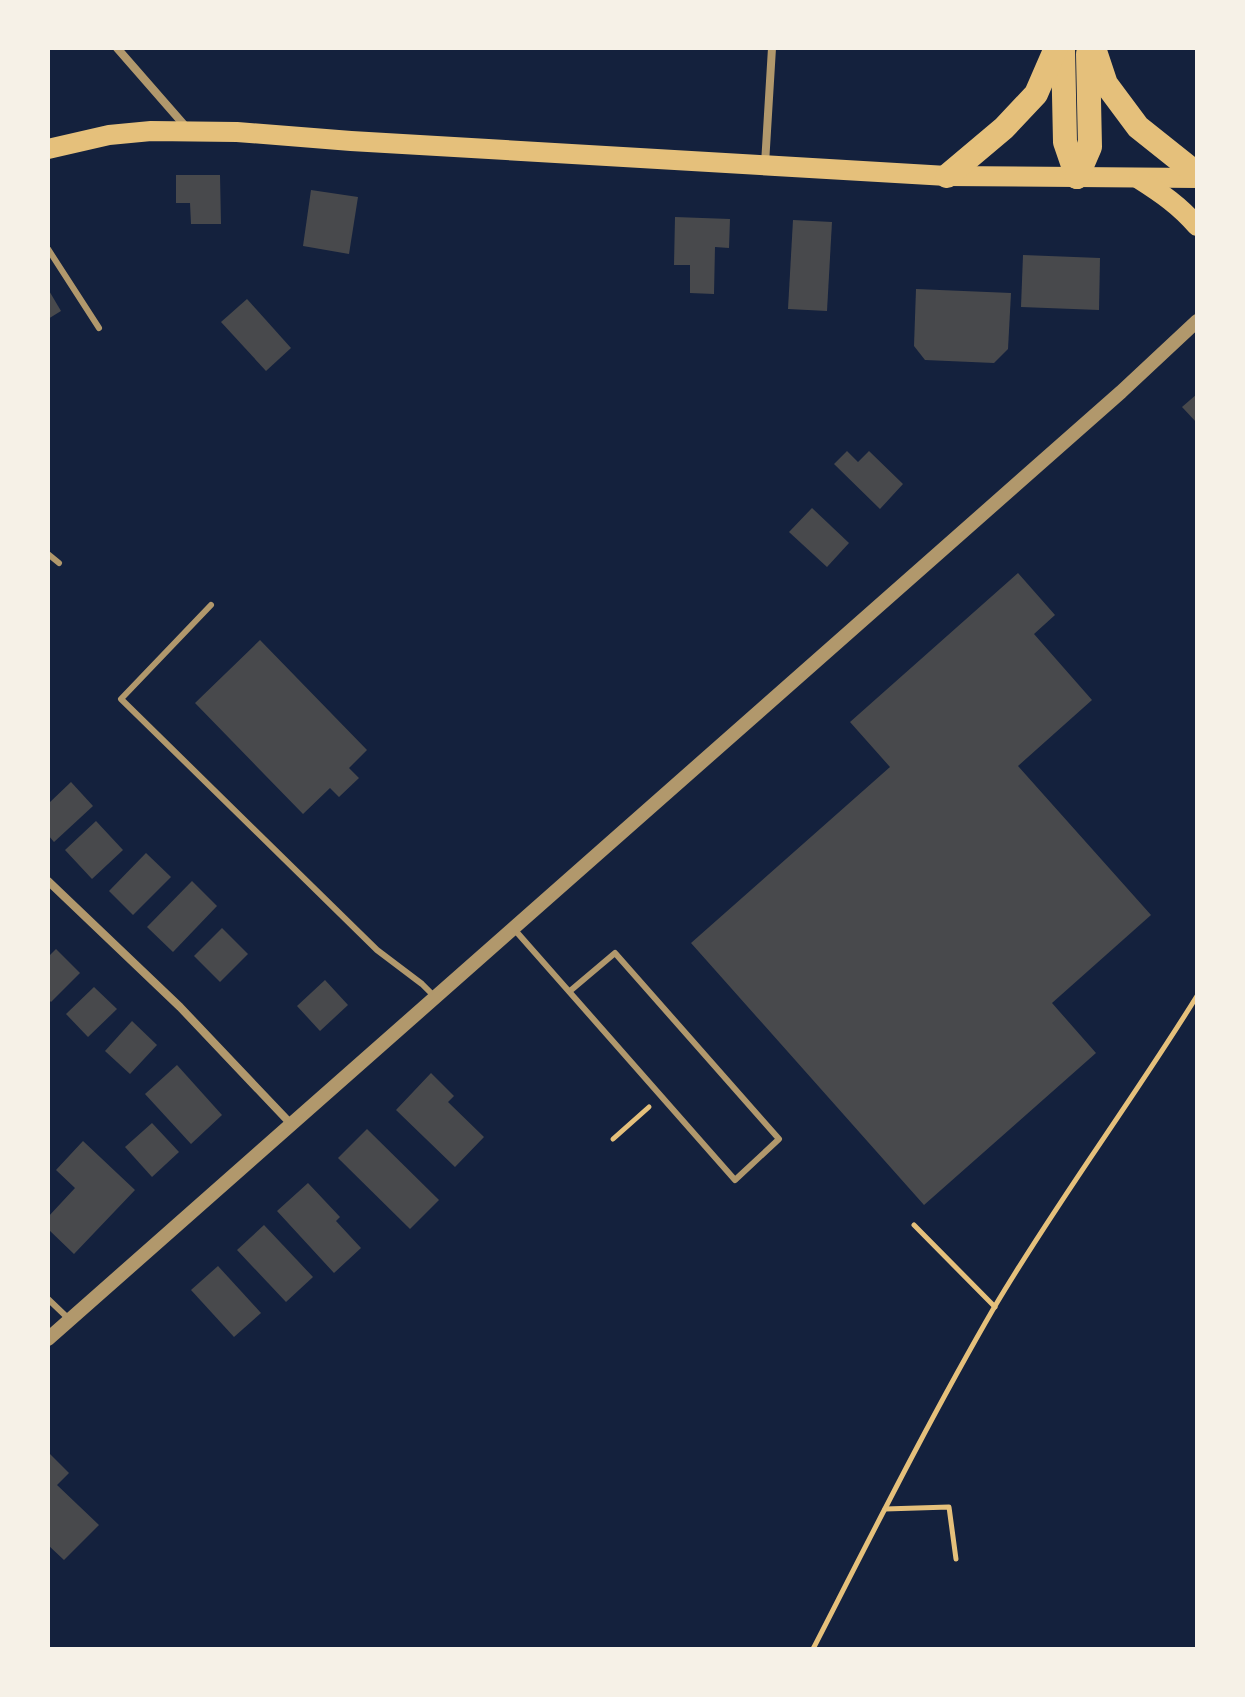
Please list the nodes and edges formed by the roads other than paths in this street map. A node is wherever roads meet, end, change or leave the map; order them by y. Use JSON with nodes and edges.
{"nodes":[{"id":1,"x":117,"y":48,"type":"edge"},
{"id":2,"x":772,"y":48,"type":"edge"},
{"id":3,"x":1056,"y":48,"type":"edge"},
{"id":4,"x":1063,"y":48,"type":"edge"},
{"id":5,"x":1091,"y":48,"type":"edge"},
{"id":6,"x":190,"y":131,"type":"junction"},
{"id":7,"x":48,"y":149,"type":"edge"},
{"id":8,"x":765,"y":165,"type":"junction"},
{"id":9,"x":947,"y":176,"type":"junction"},
{"id":10,"x":1197,"y":176,"type":"edge"},
{"id":11,"x":1077,"y":177,"type":"junction"},
{"id":12,"x":1135,"y":177,"type":"junction"},
{"id":13,"x":1197,"y":226,"type":"edge"},
{"id":14,"x":48,"y":249,"type":"edge"},
{"id":15,"x":1197,"y":321,"type":"edge"},
{"id":16,"x":99,"y":328,"type":"dead end"},
{"id":17,"x":48,"y":554,"type":"edge"},
{"id":18,"x":59,"y":563,"type":"dead end"},
{"id":19,"x":211,"y":605,"type":"dead end"},
{"id":20,"x":48,"y":881,"type":"edge"},
{"id":21,"x":514,"y":929,"type":"junction"},
{"id":22,"x":570,"y":991,"type":"junction"},
{"id":23,"x":436,"y":998,"type":"junction"},
{"id":24,"x":292,"y":1125,"type":"junction"},
{"id":25,"x":48,"y":1299,"type":"edge"},
{"id":26,"x":70,"y":1320,"type":"junction"},
{"id":27,"x":48,"y":1339,"type":"edge"}],
"edges":[{"from":1,"to":6,"type":"street"},
{"from":2,"to":8,"type":"street"},
{"from":3,"to":9,"type":"highway"},
{"from":4,"to":11,"type":"highway"},
{"from":5,"to":10,"type":"highway"},
{"from":5,"to":11,"type":"highway"},
{"from":6,"to":7,"type":"main road"},
{"from":6,"to":8,"type":"main road"},
{"from":8,"to":9,"type":"main road"},
{"from":9,"to":11,"type":"main road"},
{"from":10,"to":12,"type":"main road"},
{"from":11,"to":12,"type":"main road"},
{"from":12,"to":13,"type":"main road"},
{"from":14,"to":16,"type":"lane"},
{"from":15,"to":21,"type":"street"},
{"from":17,"to":18,"type":"lane"},
{"from":19,"to":23,"type":"lane"},
{"from":20,"to":24,"type":"street"},
{"from":21,"to":22,"type":"lane"},
{"from":21,"to":23,"type":"street"},
{"from":22,"to":22,"type":"lane"},
{"from":23,"to":24,"type":"street"},
{"from":24,"to":26,"type":"street"},
{"from":25,"to":26,"type":"lane"},
{"from":26,"to":27,"type":"street"}]}
